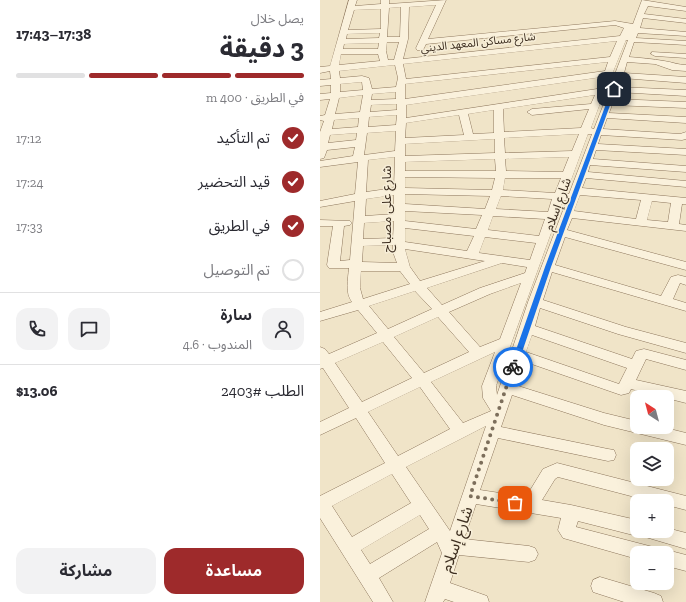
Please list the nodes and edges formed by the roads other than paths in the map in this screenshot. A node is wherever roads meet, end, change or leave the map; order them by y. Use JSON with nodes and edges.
{"nodes":[{"id":1,"x":353,"y":0,"type":"edge"},
{"id":2,"x":441,"y":1,"type":"edge"},
{"id":3,"x":644,"y":1,"type":"edge"},
{"id":4,"x":406,"y":5,"type":"junction"},
{"id":5,"x":686,"y":9,"type":"edge"},
{"id":6,"x":383,"y":15,"type":"edge"},
{"id":7,"x":641,"y":16,"type":"junction"},
{"id":8,"x":349,"y":20,"type":"junction"},
{"id":9,"x":686,"y":21,"type":"edge"},
{"id":10,"x":589,"y":32,"type":"dead end"},
{"id":11,"x":556,"y":33,"type":"junction"},
{"id":12,"x":578,"y":33,"type":"junction"},
{"id":13,"x":631,"y":34,"type":"junction"},
{"id":14,"x":686,"y":34,"type":"edge"},
{"id":15,"x":518,"y":36,"type":"junction"},
{"id":16,"x":497,"y":38,"type":"junction"},
{"id":17,"x":534,"y":38,"type":"junction"},
{"id":18,"x":404,"y":39,"type":"junction"},
{"id":19,"x":383,"y":40,"type":"junction"},
{"id":20,"x":474,"y":40,"type":"junction"},
{"id":21,"x":510,"y":40,"type":"junction"},
{"id":22,"x":585,"y":41,"type":"junction"},
{"id":23,"x":341,"y":42,"type":"junction"},
{"id":24,"x":486,"y":42,"type":"junction"},
{"id":25,"x":450,"y":43,"type":"junction"},
{"id":26,"x":686,"y":43,"type":"edge"},
{"id":27,"x":562,"y":44,"type":"junction"},
{"id":28,"x":421,"y":45,"type":"junction"},
{"id":29,"x":463,"y":45,"type":"junction"},
{"id":30,"x":540,"y":46,"type":"junction"},
{"id":31,"x":440,"y":47,"type":"junction"},
{"id":32,"x":516,"y":49,"type":"junction"},
{"id":33,"x":382,"y":51,"type":"junction"},
{"id":34,"x":491,"y":51,"type":"junction"},
{"id":35,"x":338,"y":52,"type":"junction"},
{"id":36,"x":468,"y":54,"type":"junction"},
{"id":37,"x":444,"y":56,"type":"junction"},
{"id":38,"x":585,"y":56,"type":"dead end"},
{"id":39,"x":686,"y":56,"type":"edge"},
{"id":40,"x":622,"y":57,"type":"junction"},
{"id":41,"x":416,"y":59,"type":"junction"},
{"id":42,"x":398,"y":61,"type":"junction"},
{"id":43,"x":384,"y":63,"type":"junction"},
{"id":44,"x":334,"y":68,"type":"junction"},
{"id":45,"x":686,"y":68,"type":"edge"},
{"id":46,"x":320,"y":70,"type":"edge"},
{"id":47,"x":614,"y":74,"type":"junction"},
{"id":48,"x":686,"y":80,"type":"edge"},
{"id":49,"x":336,"y":81,"type":"junction"},
{"id":50,"x":401,"y":82,"type":"junction"},
{"id":51,"x":320,"y":83,"type":"edge"},
{"id":52,"x":614,"y":89,"type":"junction"},
{"id":53,"x":601,"y":91,"type":"junction"},
{"id":54,"x":368,"y":92,"type":"junction"},
{"id":55,"x":686,"y":92,"type":"edge"},
{"id":56,"x":334,"y":95,"type":"junction"},
{"id":57,"x":320,"y":97,"type":"edge"},
{"id":58,"x":545,"y":100,"type":"junction"},
{"id":59,"x":528,"y":102,"type":"junction"},
{"id":60,"x":609,"y":102,"type":"junction"},
{"id":61,"x":366,"y":103,"type":"junction"},
{"id":62,"x":686,"y":105,"type":"edge"},
{"id":63,"x":596,"y":106,"type":"junction"},
{"id":64,"x":498,"y":107,"type":"junction"},
{"id":65,"x":320,"y":110,"type":"edge"},
{"id":66,"x":463,"y":112,"type":"junction"},
{"id":67,"x":402,"y":113,"type":"junction"},
{"id":68,"x":327,"y":115,"type":"edge"},
{"id":69,"x":364,"y":115,"type":"junction"},
{"id":70,"x":604,"y":116,"type":"junction"},
{"id":71,"x":686,"y":120,"type":"edge"},
{"id":72,"x":552,"y":121,"type":"junction"},
{"id":73,"x":536,"y":122,"type":"junction"},
{"id":74,"x":362,"y":130,"type":"junction"},
{"id":75,"x":585,"y":131,"type":"junction"},
{"id":76,"x":598,"y":131,"type":"junction"},
{"id":77,"x":325,"y":132,"type":"junction"},
{"id":78,"x":498,"y":135,"type":"junction"},
{"id":79,"x":686,"y":135,"type":"edge"},
{"id":80,"x":469,"y":137,"type":"junction"},
{"id":81,"x":400,"y":141,"type":"junction"},
{"id":82,"x":360,"y":143,"type":"junction"},
{"id":83,"x":592,"y":148,"type":"junction"},
{"id":84,"x":321,"y":152,"type":"edge"},
{"id":85,"x":686,"y":152,"type":"edge"},
{"id":86,"x":576,"y":154,"type":"junction"},
{"id":87,"x":400,"y":156,"type":"junction"},
{"id":88,"x":500,"y":156,"type":"junction"},
{"id":89,"x":360,"y":158,"type":"junction"},
{"id":90,"x":587,"y":162,"type":"junction"},
{"id":91,"x":320,"y":164,"type":"edge"},
{"id":92,"x":686,"y":169,"type":"edge"},
{"id":93,"x":400,"y":174,"type":"junction"},
{"id":94,"x":501,"y":174,"type":"junction"},
{"id":95,"x":567,"y":175,"type":"junction"},
{"id":96,"x":582,"y":175,"type":"junction"},
{"id":97,"x":686,"y":184,"type":"edge"},
{"id":98,"x":400,"y":191,"type":"junction"},
{"id":99,"x":497,"y":193,"type":"junction"},
{"id":100,"x":575,"y":194,"type":"junction"},
{"id":101,"x":361,"y":196,"type":"junction"},
{"id":102,"x":560,"y":196,"type":"junction"},
{"id":103,"x":647,"y":198,"type":"junction"},
{"id":104,"x":320,"y":204,"type":"edge"},
{"id":105,"x":681,"y":205,"type":"edge"},
{"id":106,"x":490,"y":212,"type":"junction"},
{"id":107,"x":567,"y":214,"type":"junction"},
{"id":108,"x":399,"y":216,"type":"junction"},
{"id":109,"x":552,"y":216,"type":"junction"},
{"id":110,"x":359,"y":222,"type":"junction"},
{"id":111,"x":320,"y":223,"type":"edge"},
{"id":112,"x":641,"y":223,"type":"junction"},
{"id":113,"x":339,"y":224,"type":"junction"},
{"id":114,"x":673,"y":226,"type":"junction"},
{"id":115,"x":686,"y":228,"type":"edge"},
{"id":116,"x":560,"y":232,"type":"junction"},
{"id":117,"x":481,"y":234,"type":"junction"},
{"id":118,"x":543,"y":240,"type":"junction"},
{"id":119,"x":358,"y":242,"type":"junction"},
{"id":120,"x":399,"y":243,"type":"junction"},
{"id":121,"x":472,"y":254,"type":"junction"},
{"id":122,"x":503,"y":259,"type":"junction"},
{"id":123,"x":686,"y":265,"type":"edge"},
{"id":124,"x":356,"y":266,"type":"junction"},
{"id":125,"x":404,"y":267,"type":"junction"},
{"id":126,"x":548,"y":267,"type":"junction"},
{"id":127,"x":532,"y":269,"type":"junction"},
{"id":128,"x":683,"y":280,"type":"edge"},
{"id":129,"x":418,"y":286,"type":"junction"},
{"id":130,"x":535,"y":302,"type":"junction"},
{"id":131,"x":665,"y":302,"type":"junction"},
{"id":132,"x":360,"y":305,"type":"junction"},
{"id":133,"x":686,"y":307,"type":"edge"},
{"id":134,"x":439,"y":310,"type":"junction"},
{"id":135,"x":320,"y":317,"type":"edge"},
{"id":136,"x":526,"y":328,"type":"junction"},
{"id":137,"x":385,"y":335,"type":"junction"},
{"id":138,"x":505,"y":342,"type":"junction"},
{"id":139,"x":686,"y":348,"type":"edge"},
{"id":140,"x":478,"y":353,"type":"junction"},
{"id":141,"x":517,"y":354,"type":"junction"},
{"id":142,"x":322,"y":359,"type":"edge"},
{"id":143,"x":686,"y":365,"type":"edge"},
{"id":144,"x":635,"y":366,"type":"junction"},
{"id":145,"x":422,"y":380,"type":"junction"},
{"id":146,"x":627,"y":383,"type":"junction"},
{"id":147,"x":506,"y":388,"type":"junction"},
{"id":148,"x":686,"y":397,"type":"edge"},
{"id":149,"x":359,"y":410,"type":"junction"},
{"id":150,"x":496,"y":418,"type":"junction"},
{"id":151,"x":320,"y":429,"type":"edge"},
{"id":152,"x":460,"y":431,"type":"junction"},
{"id":153,"x":686,"y":439,"type":"edge"},
{"id":154,"x":608,"y":455,"type":"dead end"},
{"id":155,"x":395,"y":465,"type":"junction"},
{"id":156,"x":470,"y":496,"type":"junction"},
{"id":157,"x":320,"y":503,"type":"edge"},
{"id":158,"x":686,"y":503,"type":"edge"},
{"id":159,"x":422,"y":505,"type":"junction"},
{"id":160,"x":530,"y":505,"type":"junction"},
{"id":161,"x":571,"y":512,"type":"junction"},
{"id":162,"x":630,"y":526,"type":"edge"},
{"id":163,"x":441,"y":531,"type":"junction"},
{"id":164,"x":674,"y":538,"type":"edge"},
{"id":165,"x":686,"y":541,"type":"edge"},
{"id":166,"x":349,"y":548,"type":"junction"},
{"id":167,"x":452,"y":549,"type":"junction"},
{"id":168,"x":630,"y":549,"type":"edge"},
{"id":169,"x":529,"y":554,"type":"dead end"},
{"id":170,"x":674,"y":560,"type":"edge"},
{"id":171,"x":686,"y":563,"type":"edge"},
{"id":172,"x":367,"y":575,"type":"junction"},
{"id":173,"x":600,"y":586,"type":"dead end"},
{"id":174,"x":437,"y":595,"type":"edge"},
{"id":175,"x":384,"y":602,"type":"edge"},
{"id":176,"x":480,"y":602,"type":"edge"},
{"id":177,"x":654,"y":602,"type":"edge"}],
"edges":[{"from":1,"to":8,"type":"street"},
{"from":2,"to":4,"type":"street"},
{"from":2,"to":28,"type":"street"},
{"from":3,"to":5,"type":"street"},
{"from":3,"to":7,"type":"street","name":"شارع إسلام"},
{"from":3,"to":13,"type":"street","name":"شارع إسلام"},
{"from":4,"to":6,"type":"street"},
{"from":4,"to":18,"type":"street"},
{"from":6,"to":8,"type":"street"},
{"from":6,"to":8,"type":"street"},
{"from":6,"to":19,"type":"street"},
{"from":7,"to":9,"type":"street"},
{"from":7,"to":13,"type":"street","name":"شارع إسلام"},
{"from":8,"to":23,"type":"street"},
{"from":10,"to":12,"type":"street"},
{"from":11,"to":12,"type":"street"},
{"from":11,"to":13,"type":"street"},
{"from":11,"to":15,"type":"street"},
{"from":11,"to":17,"type":"street"},
{"from":11,"to":27,"type":"street"},
{"from":12,"to":22,"type":"street"},
{"from":13,"to":14,"type":"street"},
{"from":13,"to":22,"type":"street","name":"شارع مساكن المعهد الديني"},
{"from":13,"to":26,"type":"street"},
{"from":13,"to":40,"type":"street","name":"شارع إسلام"},
{"from":15,"to":16,"type":"street"},
{"from":15,"to":17,"type":"street"},
{"from":15,"to":21,"type":"street"},
{"from":16,"to":20,"type":"street"},
{"from":16,"to":21,"type":"street"},
{"from":16,"to":24,"type":"street"},
{"from":17,"to":30,"type":"street"},
{"from":18,"to":19,"type":"street"},
{"from":18,"to":42,"type":"street"},
{"from":19,"to":23,"type":"street"},
{"from":19,"to":33,"type":"street"},
{"from":20,"to":24,"type":"street"},
{"from":20,"to":25,"type":"street"},
{"from":20,"to":29,"type":"street"},
{"from":21,"to":32,"type":"street"},
{"from":22,"to":27,"type":"street","name":"شارع مساكن المعهد الديني"},
{"from":23,"to":35,"type":"street"},
{"from":24,"to":34,"type":"street"},
{"from":25,"to":28,"type":"street"},
{"from":25,"to":29,"type":"street"},
{"from":25,"to":31,"type":"street"},
{"from":27,"to":30,"type":"street","name":"شارع مساكن المعهد الديني"},
{"from":28,"to":31,"type":"street"},
{"from":28,"to":41,"type":"street"},
{"from":29,"to":36,"type":"street"},
{"from":30,"to":32,"type":"street","name":"شارع مساكن المعهد الديني"},
{"from":31,"to":37,"type":"street"},
{"from":32,"to":34,"type":"street","name":"شارع مساكن المعهد الديني"},
{"from":33,"to":35,"type":"street"},
{"from":33,"to":43,"type":"street"},
{"from":34,"to":36,"type":"street","name":"شارع مساكن المعهد الديني"},
{"from":35,"to":44,"type":"street"},
{"from":36,"to":37,"type":"street","name":"شارع مساكن المعهد الديني"},
{"from":37,"to":41,"type":"street","name":"شارع مساكن المعهد الديني"},
{"from":38,"to":50,"type":"street"},
{"from":39,"to":40,"type":"street"},
{"from":40,"to":45,"type":"street"},
{"from":40,"to":47,"type":"street","name":"شارع إسلام"},
{"from":40,"to":50,"type":"street"},
{"from":41,"to":42,"type":"street","name":"شارع مساكن المعهد الديني"},
{"from":42,"to":43,"type":"street","name":"شارع مساكن المعهد الديني"},
{"from":42,"to":50,"type":"street","name":"شارع على مصباح"},
{"from":43,"to":44,"type":"street","name":"شارع مساكن المعهد الديني"},
{"from":44,"to":46,"type":"street","name":"شارع مساكن المعهد الديني"},
{"from":44,"to":49,"type":"street"},
{"from":47,"to":48,"type":"street"},
{"from":47,"to":52,"type":"street","name":"شارع إسلام"},
{"from":47,"to":53,"type":"street","name":"شارع إسلام"},
{"from":47,"to":67,"type":"street"},
{"from":49,"to":51,"type":"street"},
{"from":49,"to":54,"type":"street"},
{"from":49,"to":56,"type":"street"},
{"from":50,"to":54,"type":"street"},
{"from":50,"to":67,"type":"street","name":"شارع على مصباح"},
{"from":52,"to":53,"type":"street"},
{"from":52,"to":55,"type":"street"},
{"from":52,"to":60,"type":"street","name":"شارع إسلام"},
{"from":53,"to":58,"type":"street"},
{"from":53,"to":63,"type":"street","name":"شارع إسلام"},
{"from":54,"to":56,"type":"street"},
{"from":54,"to":61,"type":"street"},
{"from":56,"to":57,"type":"street"},
{"from":56,"to":68,"type":"street"},
{"from":58,"to":59,"type":"street"},
{"from":58,"to":72,"type":"street"},
{"from":59,"to":64,"type":"street"},
{"from":59,"to":73,"type":"street"},
{"from":60,"to":62,"type":"street"},
{"from":60,"to":70,"type":"street","name":"شارع إسلام"},
{"from":61,"to":67,"type":"street"},
{"from":61,"to":69,"type":"street"},
{"from":63,"to":72,"type":"street"},
{"from":63,"to":75,"type":"street","name":"شارع إسلام"},
{"from":64,"to":66,"type":"street"},
{"from":64,"to":78,"type":"street"},
{"from":65,"to":68,"type":"street"},
{"from":66,"to":67,"type":"street"},
{"from":66,"to":80,"type":"street"},
{"from":67,"to":69,"type":"street"},
{"from":67,"to":74,"type":"street"},
{"from":67,"to":81,"type":"street","name":"شارع على مصباح"},
{"from":68,"to":69,"type":"street"},
{"from":68,"to":77,"type":"street"},
{"from":69,"to":74,"type":"street"},
{"from":70,"to":71,"type":"street"},
{"from":70,"to":76,"type":"street","name":"شارع إسلام"},
{"from":72,"to":73,"type":"street"},
{"from":72,"to":73,"type":"street"},
{"from":72,"to":75,"type":"street"},
{"from":73,"to":78,"type":"street"},
{"from":74,"to":77,"type":"street"},
{"from":74,"to":82,"type":"street"},
{"from":75,"to":76,"type":"street"},
{"from":75,"to":86,"type":"street","name":"شارع إسلام"},
{"from":76,"to":79,"type":"street"},
{"from":76,"to":83,"type":"street","name":"شارع إسلام"},
{"from":77,"to":84,"type":"street"},
{"from":78,"to":80,"type":"street"},
{"from":78,"to":88,"type":"street"},
{"from":80,"to":81,"type":"street"},
{"from":81,"to":87,"type":"street","name":"شارع على مصباح"},
{"from":82,"to":84,"type":"street"},
{"from":82,"to":89,"type":"street"},
{"from":83,"to":85,"type":"street"},
{"from":83,"to":90,"type":"street","name":"شارع إسلام"},
{"from":86,"to":88,"type":"street"},
{"from":86,"to":95,"type":"street","name":"شارع إسلام"},
{"from":87,"to":88,"type":"street"},
{"from":87,"to":89,"type":"street"},
{"from":87,"to":93,"type":"street","name":"شارع على مصباح"},
{"from":88,"to":94,"type":"street"},
{"from":89,"to":91,"type":"street"},
{"from":89,"to":101,"type":"street"},
{"from":90,"to":92,"type":"street"},
{"from":90,"to":96,"type":"street","name":"شارع إسلام"},
{"from":93,"to":94,"type":"street"},
{"from":93,"to":98,"type":"street","name":"شارع على مصباح"},
{"from":94,"to":95,"type":"street"},
{"from":94,"to":99,"type":"street"},
{"from":95,"to":102,"type":"street","name":"شارع إسلام"},
{"from":96,"to":97,"type":"street"},
{"from":96,"to":100,"type":"street","name":"شارع إسلام"},
{"from":98,"to":99,"type":"street"},
{"from":98,"to":101,"type":"street"},
{"from":98,"to":108,"type":"street","name":"شارع على مصباح"},
{"from":99,"to":102,"type":"street"},
{"from":99,"to":106,"type":"street"},
{"from":100,"to":102,"type":"street"},
{"from":100,"to":103,"type":"street"},
{"from":100,"to":107,"type":"street","name":"شارع إسلام"},
{"from":101,"to":104,"type":"street"},
{"from":101,"to":110,"type":"street"},
{"from":102,"to":109,"type":"street","name":"شارع إسلام"},
{"from":103,"to":105,"type":"street"},
{"from":103,"to":112,"type":"street"},
{"from":105,"to":114,"type":"street"},
{"from":106,"to":108,"type":"street"},
{"from":106,"to":109,"type":"street"},
{"from":106,"to":117,"type":"street"},
{"from":107,"to":112,"type":"street"},
{"from":107,"to":116,"type":"street","name":"شارع إسلام"},
{"from":108,"to":110,"type":"street"},
{"from":108,"to":117,"type":"street"},
{"from":108,"to":120,"type":"street","name":"شارع على مصباح"},
{"from":109,"to":118,"type":"street","name":"شارع إسلام"},
{"from":110,"to":113,"type":"street"},
{"from":110,"to":119,"type":"street"},
{"from":111,"to":113,"type":"street"},
{"from":112,"to":114,"type":"street"},
{"from":113,"to":124,"type":"street"},
{"from":114,"to":115,"type":"street"},
{"from":116,"to":123,"type":"street"},
{"from":116,"to":126,"type":"street","name":"شارع إسلام"},
{"from":117,"to":118,"type":"street"},
{"from":117,"to":121,"type":"street"},
{"from":118,"to":127,"type":"street","name":"شارع إسلام"},
{"from":119,"to":120,"type":"street"},
{"from":119,"to":124,"type":"street"},
{"from":120,"to":121,"type":"street"},
{"from":120,"to":125,"type":"street","name":"شارع على مصباح"},
{"from":121,"to":122,"type":"street"},
{"from":122,"to":127,"type":"street"},
{"from":122,"to":129,"type":"street"},
{"from":123,"to":128,"type":"street"},
{"from":124,"to":125,"type":"street"},
{"from":124,"to":132,"type":"street"},
{"from":125,"to":129,"type":"street","name":"شارع على مصباح"},
{"from":126,"to":130,"type":"street","name":"شارع إسلام"},
{"from":126,"to":131,"type":"street"},
{"from":127,"to":134,"type":"street"},
{"from":127,"to":138,"type":"street","name":"شارع إسلام"},
{"from":128,"to":131,"type":"street"},
{"from":129,"to":132,"type":"street"},
{"from":129,"to":134,"type":"street","name":"شارع على مصباح"},
{"from":130,"to":136,"type":"street","name":"شارع إسلام"},
{"from":130,"to":139,"type":"street"},
{"from":131,"to":133,"type":"street"},
{"from":132,"to":135,"type":"street"},
{"from":132,"to":137,"type":"street"},
{"from":134,"to":137,"type":"street"},
{"from":134,"to":140,"type":"street","name":"شارع على مصباح"},
{"from":136,"to":141,"type":"street","name":"شارع إسلام"},
{"from":136,"to":144,"type":"street"},
{"from":137,"to":142,"type":"street"},
{"from":137,"to":145,"type":"street"},
{"from":138,"to":140,"type":"street"},
{"from":138,"to":150,"type":"street","name":"شارع إسلام"},
{"from":140,"to":145,"type":"street"},
{"from":141,"to":146,"type":"street"},
{"from":141,"to":147,"type":"street","name":"شارع إسلام"},
{"from":142,"to":149,"type":"street"},
{"from":143,"to":144,"type":"street"},
{"from":144,"to":146,"type":"street"},
{"from":145,"to":149,"type":"street"},
{"from":145,"to":152,"type":"street"},
{"from":146,"to":148,"type":"street"},
{"from":147,"to":150,"type":"street","name":"شارع إسلام"},
{"from":147,"to":153,"type":"street"},
{"from":149,"to":151,"type":"street"},
{"from":149,"to":155,"type":"street"},
{"from":150,"to":152,"type":"street"},
{"from":150,"to":154,"type":"street"},
{"from":150,"to":156,"type":"street","name":"شارع إسلام"},
{"from":152,"to":155,"type":"street"},
{"from":155,"to":157,"type":"street"},
{"from":155,"to":159,"type":"street"},
{"from":156,"to":160,"type":"street"},
{"from":156,"to":167,"type":"street","name":"شارع إسلام"},
{"from":157,"to":166,"type":"street"},
{"from":158,"to":160,"type":"street"},
{"from":159,"to":163,"type":"street"},
{"from":159,"to":166,"type":"street"},
{"from":160,"to":161,"type":"street"},
{"from":161,"to":162,"type":"street"},
{"from":161,"to":168,"type":"street"},
{"from":163,"to":167,"type":"street"},
{"from":163,"to":172,"type":"street"},
{"from":164,"to":165,"type":"street"},
{"from":166,"to":172,"type":"street"},
{"from":167,"to":169,"type":"street"},
{"from":167,"to":174,"type":"street","name":"شارع إسلام"},
{"from":170,"to":171,"type":"street"},
{"from":172,"to":175,"type":"street"},
{"from":173,"to":177,"type":"street"},
{"from":174,"to":176,"type":"street"}]}
